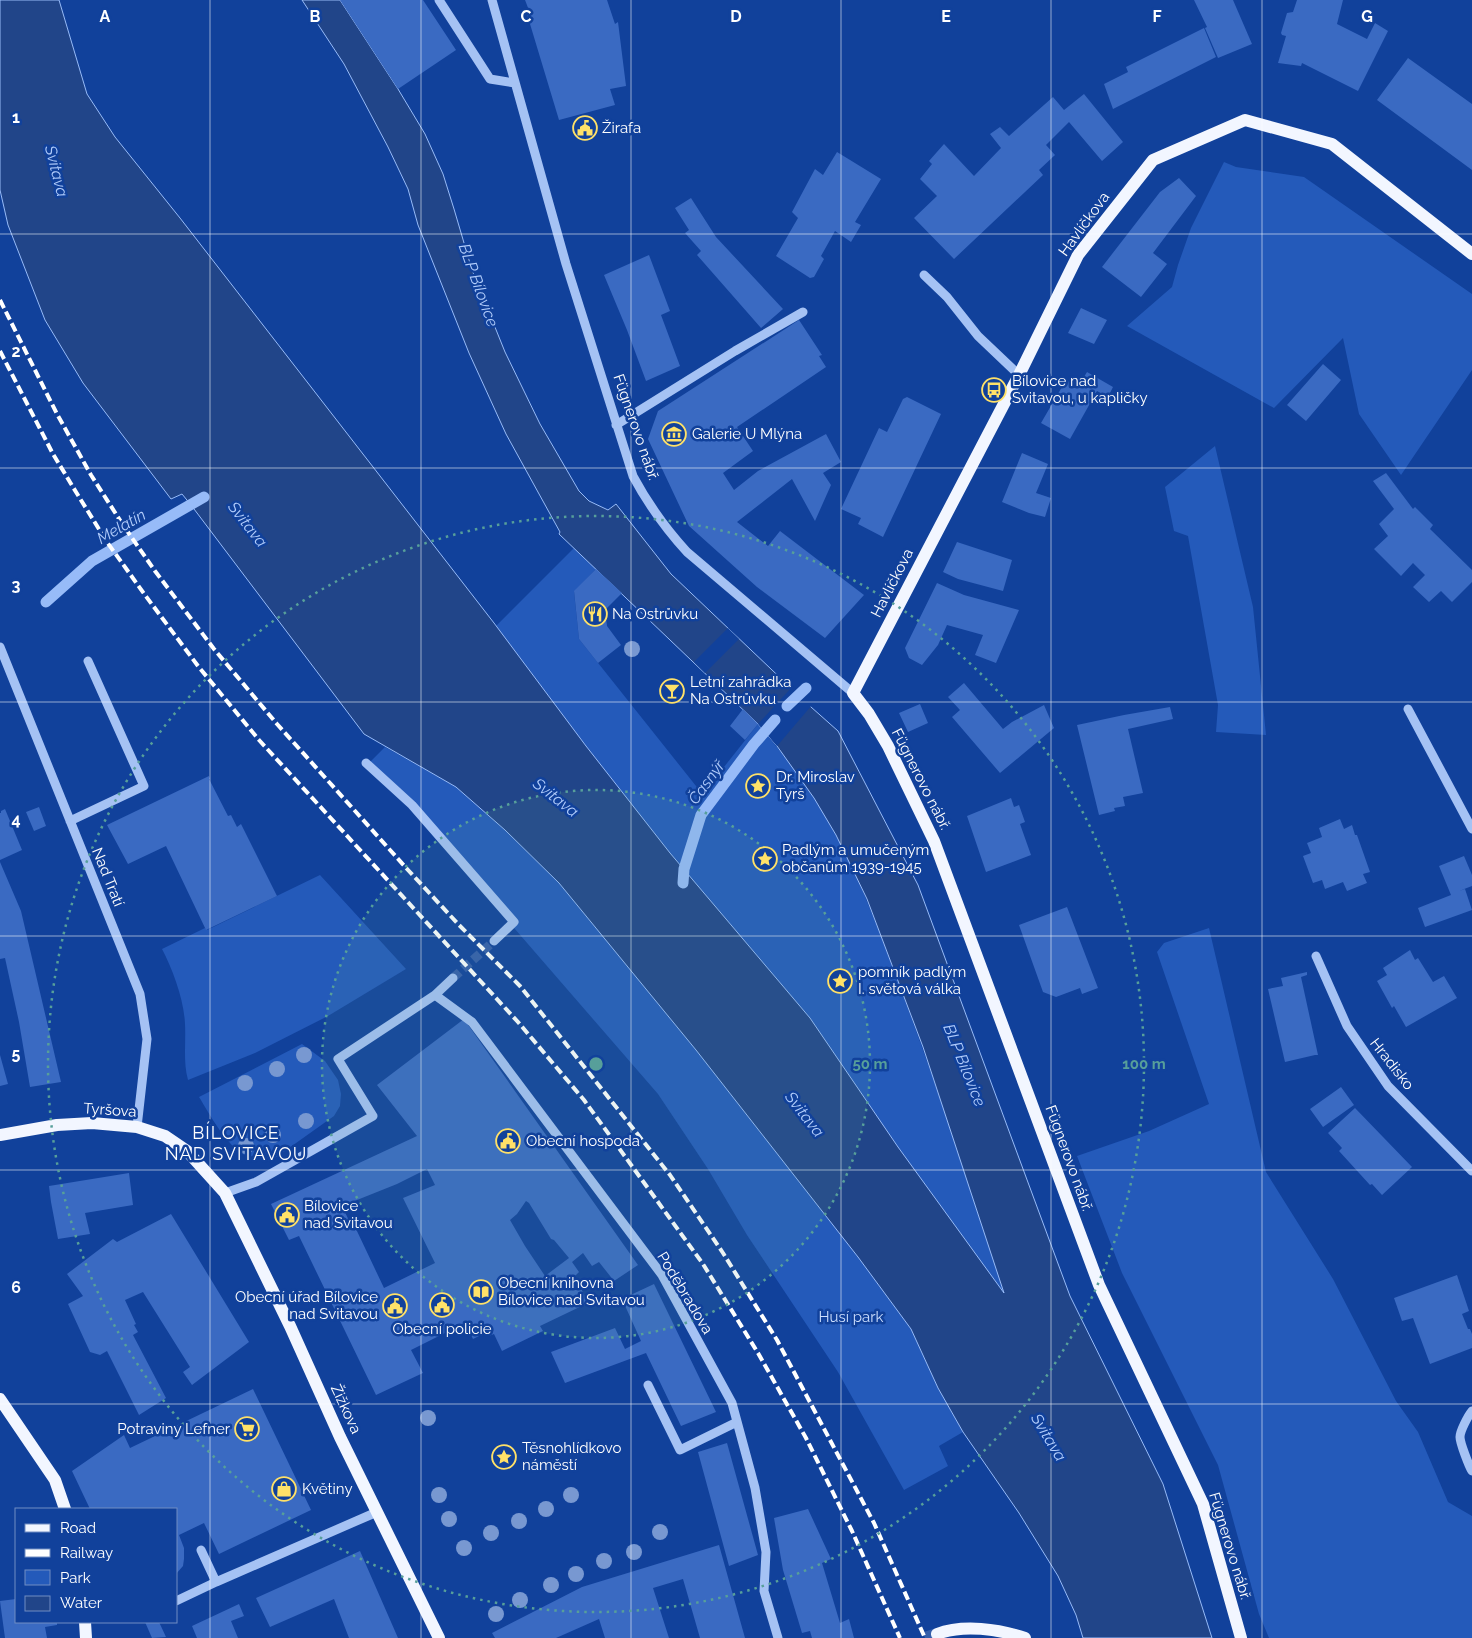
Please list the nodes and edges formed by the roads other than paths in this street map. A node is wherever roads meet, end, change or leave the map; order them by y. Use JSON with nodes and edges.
{"nodes":[{"id":1,"x":439,"y":0,"type":"edge"},
{"id":2,"x":492,"y":0,"type":"edge"},
{"id":3,"x":515,"y":83,"type":"junction"},
{"id":4,"x":1472,"y":254,"type":"edge"},
{"id":5,"x":924,"y":275,"type":"dead end"},
{"id":6,"x":803,"y":312,"type":"dead end"},
{"id":7,"x":1019,"y":375,"type":"junction"},
{"id":8,"x":616,"y":424,"type":"junction"},
{"id":9,"x":0,"y":647,"type":"edge"},
{"id":10,"x":88,"y":661,"type":"dead end"},
{"id":11,"x":853,"y":693,"type":"junction"},
{"id":12,"x":1408,"y":709,"type":"dead end"},
{"id":13,"x":366,"y":763,"type":"dead end"},
{"id":14,"x":70,"y":821,"type":"junction"},
{"id":15,"x":1472,"y":829,"type":"edge"},
{"id":16,"x":494,"y":941,"type":"tunnel mouth"},
{"id":17,"x":1316,"y":956,"type":"dead end"},
{"id":18,"x":453,"y":978,"type":"tunnel mouth"},
{"id":19,"x":435,"y":996,"type":"junction"},
{"id":20,"x":137,"y":1126,"type":"junction"},
{"id":21,"x":0,"y":1135,"type":"edge"},
{"id":22,"x":1472,"y":1171,"type":"edge"},
{"id":23,"x":225,"y":1193,"type":"junction"},
{"id":24,"x":648,"y":1385,"type":"dead end"},
{"id":25,"x":0,"y":1399,"type":"edge"},
{"id":26,"x":1472,"y":1411,"type":"edge"},
{"id":27,"x":737,"y":1422,"type":"junction"},
{"id":28,"x":1472,"y":1471,"type":"edge"},
{"id":29,"x":65,"y":1508,"type":"edge"},
{"id":30,"x":378,"y":1512,"type":"junction"},
{"id":31,"x":201,"y":1550,"type":"dead end"},
{"id":32,"x":216,"y":1582,"type":"junction"},
{"id":33,"x":178,"y":1600,"type":"edge"},
{"id":34,"x":85,"y":1623,"type":"edge"},
{"id":35,"x":937,"y":1634,"type":"dead end"},
{"id":36,"x":86,"y":1638,"type":"edge"},
{"id":37,"x":440,"y":1638,"type":"edge"},
{"id":38,"x":778,"y":1638,"type":"edge"},
{"id":39,"x":1025,"y":1638,"type":"edge"},
{"id":40,"x":1241,"y":1638,"type":"edge"}],
"edges":[{"from":1,"to":3,"type":"street"},
{"from":2,"to":3,"type":"street","name":"Fügnerovo nábř."},
{"from":3,"to":8,"type":"street","name":"Fügnerovo nábř."},
{"from":4,"to":7,"type":"main road","name":"Havlíčkova"},
{"from":5,"to":7,"type":"street"},
{"from":6,"to":8,"type":"street"},
{"from":7,"to":11,"type":"main road","name":"Havlíčkova"},
{"from":8,"to":11,"type":"street","name":"Fügnerovo nábř."},
{"from":9,"to":14,"type":"street","name":"Nad Tratí"},
{"from":10,"to":14,"type":"street"},
{"from":11,"to":40,"type":"main road","name":"Fügnerovo nábř."},
{"from":12,"to":15,"type":"street"},
{"from":13,"to":16,"type":"street"},
{"from":14,"to":20,"type":"street","name":"Nad Tratí"},
{"from":17,"to":22,"type":"street","name":"Hradisko"},
{"from":18,"to":19,"type":"street"},
{"from":19,"to":23,"type":"street"},
{"from":19,"to":27,"type":"street","name":"Poděbradova"},
{"from":20,"to":21,"type":"main road","name":"Tyršova"},
{"from":20,"to":23,"type":"main road","name":"Tyršova"},
{"from":23,"to":30,"type":"main road","name":"Žižkova"},
{"from":24,"to":27,"type":"street"},
{"from":25,"to":29,"type":"main road"},
{"from":26,"to":28,"type":"street"},
{"from":27,"to":38,"type":"street","name":"Poděbradova"},
{"from":30,"to":32,"type":"street"},
{"from":30,"to":37,"type":"main road","name":"Žižkova"},
{"from":31,"to":32,"type":"street"},
{"from":32,"to":33,"type":"street"},
{"from":34,"to":36,"type":"main road"},
{"from":35,"to":39,"type":"main road"}]}
